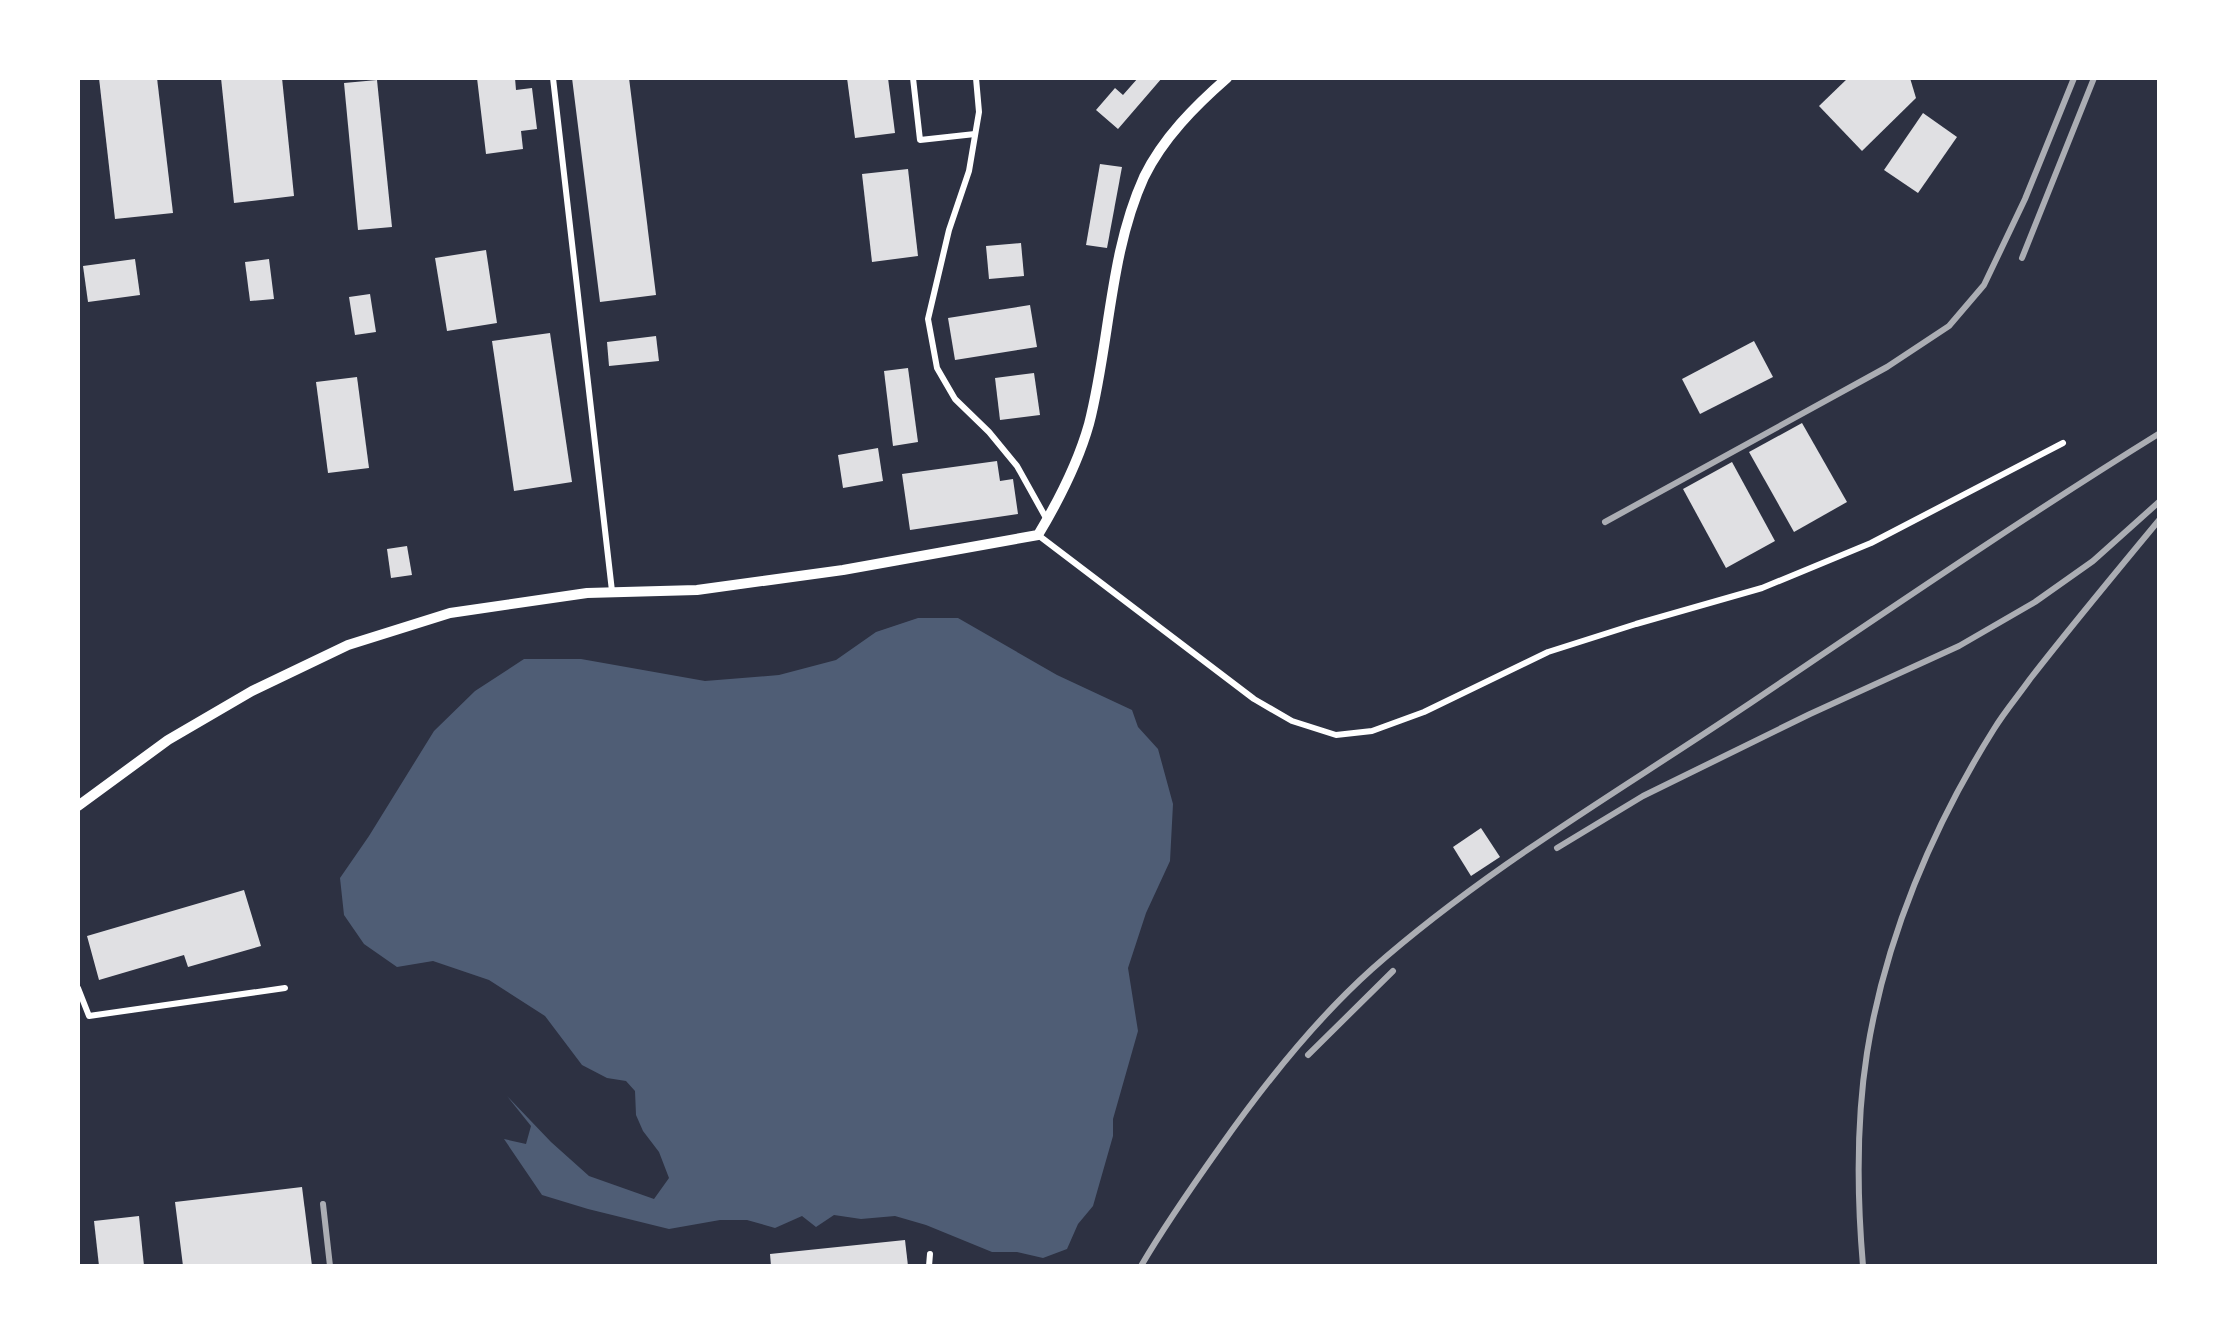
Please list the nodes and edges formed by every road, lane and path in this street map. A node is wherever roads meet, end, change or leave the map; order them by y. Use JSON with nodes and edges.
{"nodes":[{"id":1,"x":553,"y":78,"type":"edge"},
{"id":2,"x":913,"y":78,"type":"edge"},
{"id":3,"x":976,"y":78,"type":"edge"},
{"id":4,"x":1226,"y":78,"type":"edge"},
{"id":5,"x":975,"y":134,"type":"junction"},
{"id":6,"x":2063,"y":442,"type":"dead end"},
{"id":7,"x":1047,"y":519,"type":"junction"},
{"id":8,"x":1038,"y":535,"type":"junction"},
{"id":9,"x":612,"y":592,"type":"junction"},
{"id":10,"x":78,"y":806,"type":"edge"},
{"id":11,"x":78,"y":988,"type":"edge"},
{"id":12,"x":285,"y":988,"type":"dead end"},
{"id":13,"x":930,"y":1254,"type":"dead end"},
{"id":14,"x":929,"y":1266,"type":"edge"}],
"edges":[{"from":1,"to":9,"type":"lane"},
{"from":2,"to":5,"type":"lane"},
{"from":3,"to":5,"type":"lane"},
{"from":4,"to":7,"type":"street"},
{"from":5,"to":7,"type":"lane"},
{"from":6,"to":8,"type":"lane"},
{"from":7,"to":8,"type":"street"},
{"from":8,"to":9,"type":"street"},
{"from":9,"to":10,"type":"street"},
{"from":11,"to":12,"type":"lane"},
{"from":13,"to":14,"type":"lane"}]}
